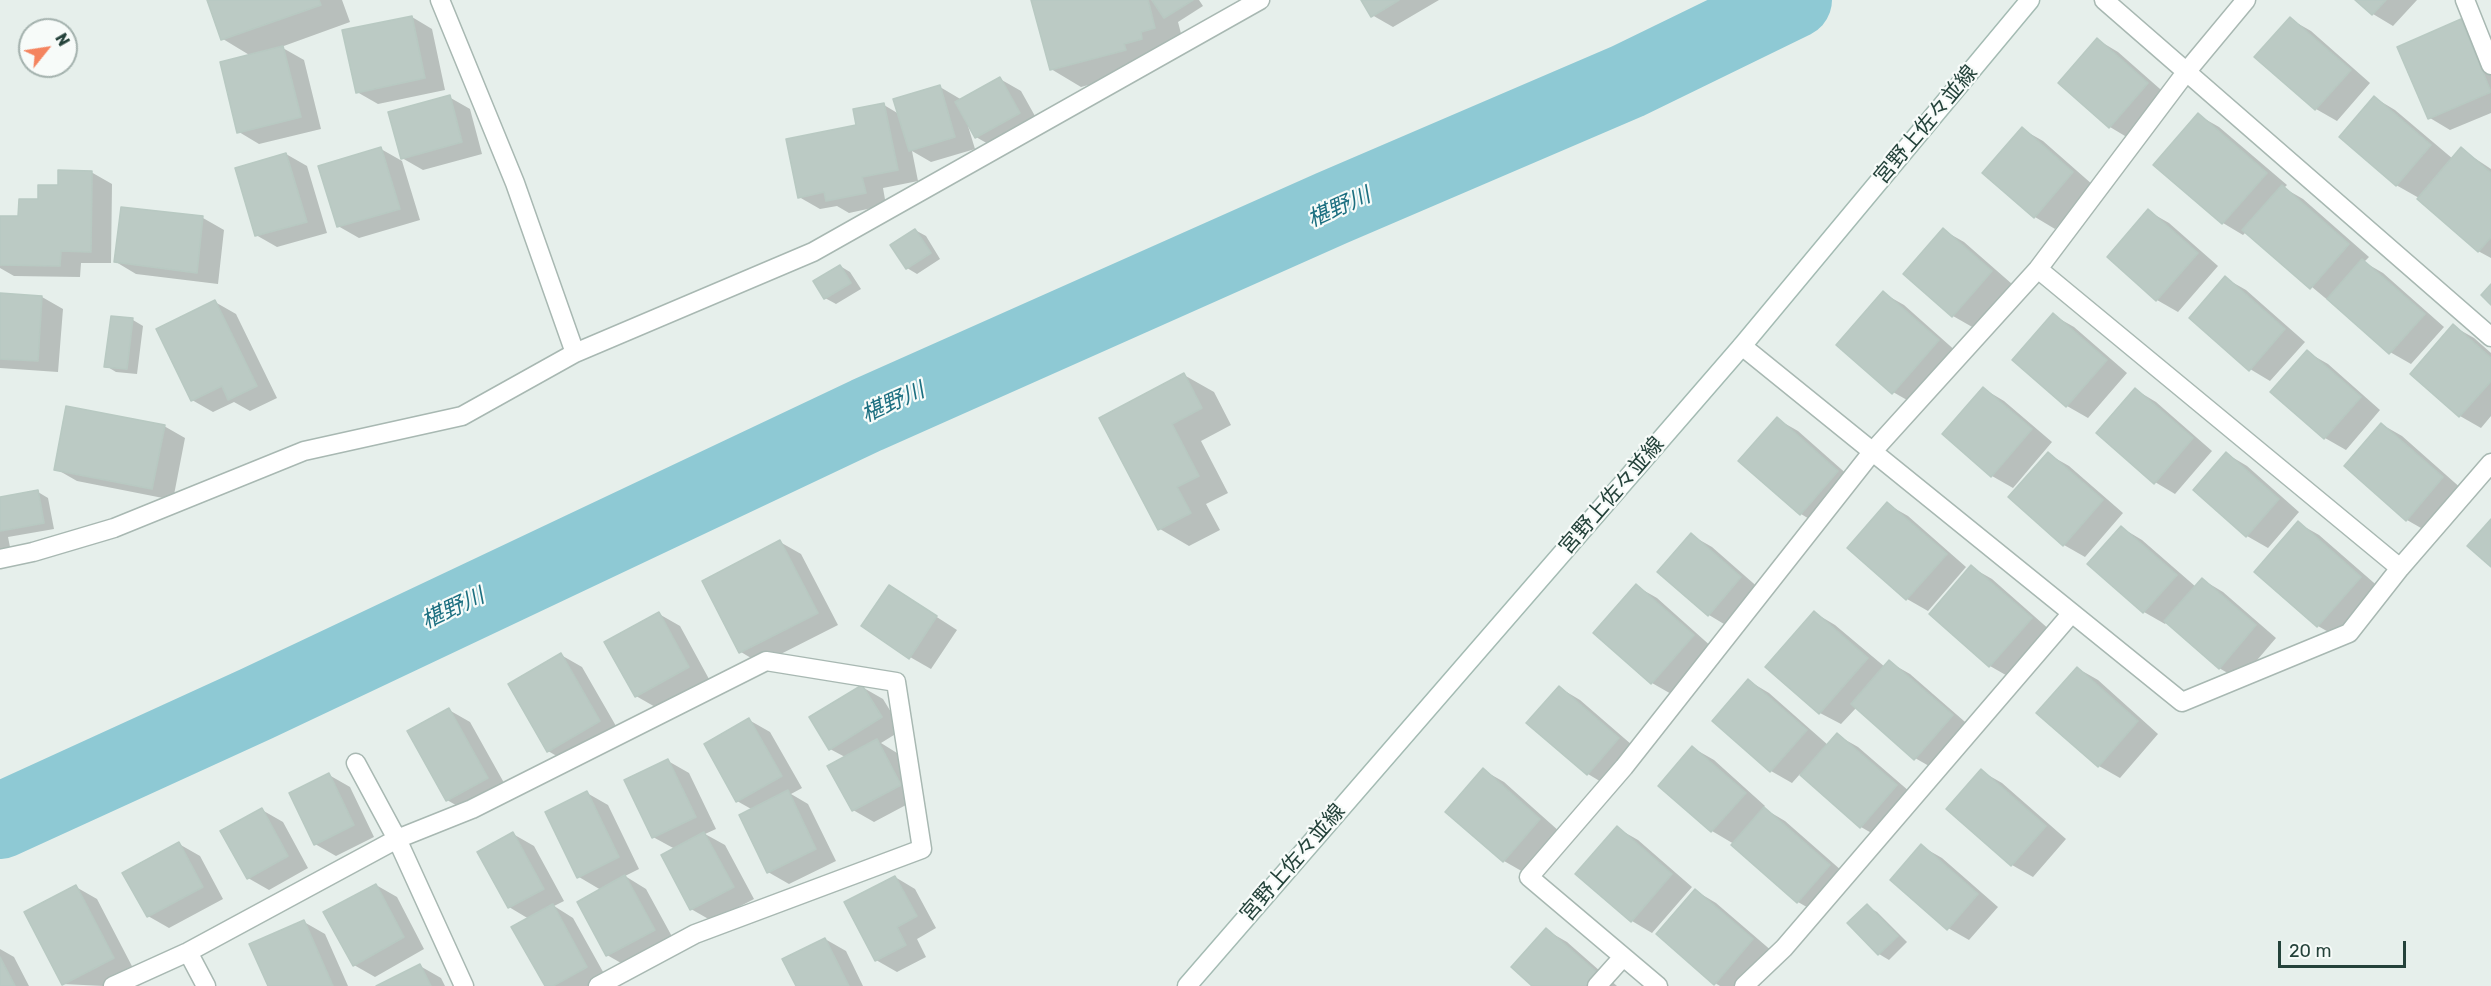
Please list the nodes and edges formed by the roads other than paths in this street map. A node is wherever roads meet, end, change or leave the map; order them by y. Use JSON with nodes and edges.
{"nodes":[{"id":1,"x":440,"y":0,"type":"edge"},
{"id":2,"x":1260,"y":0,"type":"edge"},
{"id":3,"x":2030,"y":0,"type":"edge"},
{"id":4,"x":2104,"y":0,"type":"edge"},
{"id":5,"x":2246,"y":0,"type":"edge"},
{"id":6,"x":2465,"y":0,"type":"edge"},
{"id":7,"x":2491,"y":65,"type":"edge"},
{"id":8,"x":2187,"y":71,"type":"junction"},
{"id":9,"x":2038,"y":269,"type":"junction"},
{"id":10,"x":2491,"y":337,"type":"edge"},
{"id":11,"x":1742,"y":346,"type":"junction"},
{"id":12,"x":575,"y":353,"type":"junction"},
{"id":13,"x":1873,"y":451,"type":"junction"},
{"id":14,"x":2491,"y":463,"type":"edge"},
{"id":15,"x":0,"y":559,"type":"edge"},
{"id":16,"x":2400,"y":568,"type":"junction"},
{"id":17,"x":2072,"y":614,"type":"junction"},
{"id":18,"x":356,"y":763,"type":"dead end"},
{"id":19,"x":398,"y":839,"type":"junction"},
{"id":20,"x":188,"y":952,"type":"junction"},
{"id":21,"x":1623,"y":957,"type":"junction"},
{"id":22,"x":113,"y":986,"type":"edge"},
{"id":23,"x":206,"y":986,"type":"edge"},
{"id":24,"x":464,"y":986,"type":"edge"},
{"id":25,"x":597,"y":986,"type":"edge"},
{"id":26,"x":1187,"y":986,"type":"edge"},
{"id":27,"x":1597,"y":986,"type":"edge"},
{"id":28,"x":1658,"y":986,"type":"edge"},
{"id":29,"x":1744,"y":986,"type":"edge"}],
"edges":[{"from":1,"to":12,"type":"street"},
{"from":2,"to":12,"type":"street"},
{"from":3,"to":11,"type":"street","name":"宮野上佐々並線"},
{"from":4,"to":8,"type":"street"},
{"from":5,"to":8,"type":"street"},
{"from":6,"to":7,"type":"street"},
{"from":8,"to":9,"type":"street"},
{"from":8,"to":10,"type":"street"},
{"from":9,"to":13,"type":"street"},
{"from":9,"to":16,"type":"street"},
{"from":11,"to":13,"type":"street"},
{"from":11,"to":26,"type":"street","name":"宮野上佐々並線"},
{"from":12,"to":15,"type":"street"},
{"from":13,"to":17,"type":"street"},
{"from":13,"to":21,"type":"street"},
{"from":14,"to":16,"type":"street"},
{"from":16,"to":17,"type":"street"},
{"from":17,"to":29,"type":"street"},
{"from":18,"to":19,"type":"street"},
{"from":19,"to":20,"type":"street"},
{"from":19,"to":24,"type":"street"},
{"from":19,"to":25,"type":"street"},
{"from":20,"to":22,"type":"street"},
{"from":20,"to":23,"type":"street"},
{"from":21,"to":27,"type":"street"},
{"from":21,"to":28,"type":"street"}]}
